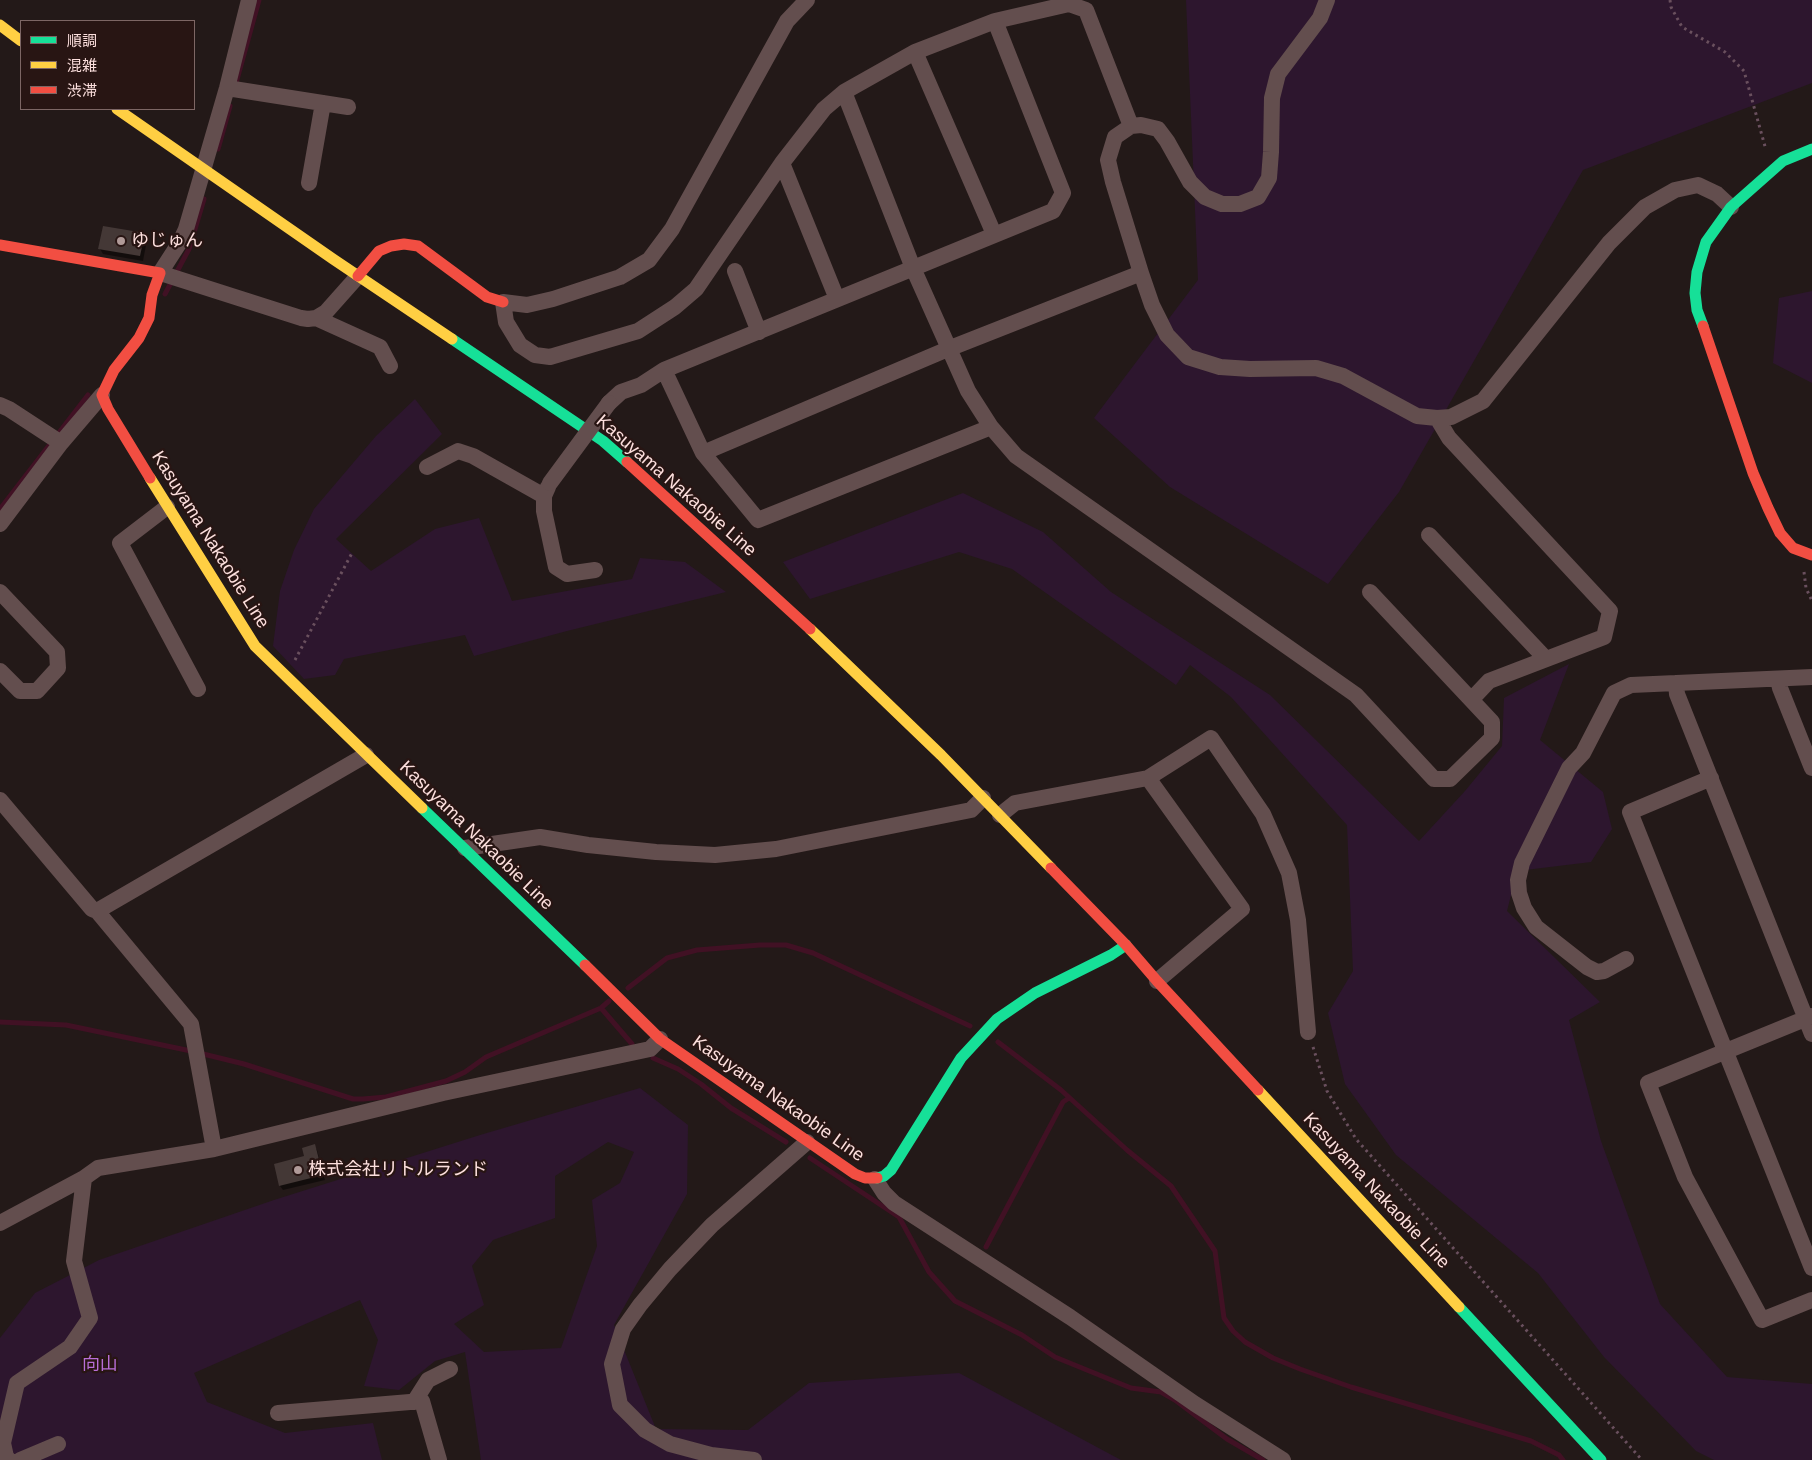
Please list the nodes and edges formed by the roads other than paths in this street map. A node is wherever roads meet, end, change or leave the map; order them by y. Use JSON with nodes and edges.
{"nodes":[{"id":1,"x":249,"y":0,"type":"edge"},
{"id":2,"x":807,"y":0,"type":"edge"},
{"id":3,"x":1327,"y":0,"type":"edge"},
{"id":4,"x":995,"y":21,"type":"junction"},
{"id":5,"x":0,"y":26,"type":"edge"},
{"id":6,"x":20,"y":39,"type":"edge"},
{"id":7,"x":915,"y":52,"type":"junction"},
{"id":8,"x":233,"y":89,"type":"junction"},
{"id":9,"x":844,"y":92,"type":"junction"},
{"id":10,"x":323,"y":103,"type":"junction"},
{"id":11,"x":348,"y":107,"type":"dead end"},
{"id":12,"x":119,"y":110,"type":"edge"},
{"id":13,"x":1131,"y":126,"type":"junction"},
{"id":14,"x":1812,"y":149,"type":"edge"},
{"id":15,"x":782,"y":163,"type":"junction"},
{"id":16,"x":204,"y":170,"type":"junction"},
{"id":17,"x":309,"y":183,"type":"dead end"},
{"id":18,"x":1731,"y":207,"type":"junction"},
{"id":19,"x":994,"y":234,"type":"junction"},
{"id":20,"x":0,"y":245,"type":"edge"},
{"id":21,"x":913,"y":268,"type":"junction"},
{"id":22,"x":735,"y":271,"type":"dead end"},
{"id":23,"x":1141,"y":273,"type":"junction"},
{"id":24,"x":168,"y":276,"type":"junction"},
{"id":25,"x":358,"y":276,"type":"junction"},
{"id":26,"x":837,"y":299,"type":"junction"},
{"id":27,"x":502,"y":302,"type":"junction"},
{"id":28,"x":316,"y":318,"type":"junction"},
{"id":29,"x":759,"y":332,"type":"junction"},
{"id":30,"x":948,"y":349,"type":"junction"},
{"id":31,"x":390,"y":366,"type":"dead end"},
{"id":32,"x":664,"y":370,"type":"junction"},
{"id":33,"x":102,"y":394,"type":"junction"},
{"id":34,"x":0,"y":405,"type":"edge"},
{"id":35,"x":1437,"y":418,"type":"junction"},
{"id":36,"x":991,"y":427,"type":"junction"},
{"id":37,"x":56,"y":440,"type":"junction"},
{"id":38,"x":703,"y":453,"type":"junction"},
{"id":39,"x":427,"y":467,"type":"dead end"},
{"id":40,"x":547,"y":490,"type":"junction"},
{"id":41,"x":167,"y":507,"type":"junction"},
{"id":42,"x":0,"y":524,"type":"edge"},
{"id":43,"x":1429,"y":535,"type":"dead end"},
{"id":44,"x":1809,"y":555,"type":"edge"},
{"id":45,"x":595,"y":570,"type":"dead end"},
{"id":46,"x":0,"y":592,"type":"edge"},
{"id":47,"x":1370,"y":592,"type":"dead end"},
{"id":48,"x":1546,"y":660,"type":"junction"},
{"id":49,"x":0,"y":670,"type":"edge"},
{"id":50,"x":1812,"y":677,"type":"edge"},
{"id":51,"x":1778,"y":679,"type":"junction"},
{"id":52,"x":1676,"y":684,"type":"junction"},
{"id":53,"x":198,"y":689,"type":"dead end"},
{"id":54,"x":1472,"y":699,"type":"junction"},
{"id":55,"x":366,"y":755,"type":"junction"},
{"id":56,"x":1812,"y":768,"type":"edge"},
{"id":57,"x":1148,"y":778,"type":"junction"},
{"id":58,"x":1711,"y":778,"type":"junction"},
{"id":59,"x":983,"y":798,"type":"junction"},
{"id":60,"x":0,"y":800,"type":"edge"},
{"id":61,"x":1000,"y":815,"type":"junction"},
{"id":62,"x":465,"y":848,"type":"junction"},
{"id":63,"x":97,"y":911,"type":"junction"},
{"id":64,"x":1126,"y":945,"type":"junction"},
{"id":65,"x":1626,"y":959,"type":"dead end"},
{"id":66,"x":1157,"y":981,"type":"junction"},
{"id":67,"x":1809,"y":1017,"type":"edge"},
{"id":68,"x":1308,"y":1032,"type":"road end"},
{"id":69,"x":1812,"y":1034,"type":"edge"},
{"id":70,"x":660,"y":1038,"type":"junction"},
{"id":71,"x":1725,"y":1051,"type":"junction"},
{"id":72,"x":807,"y":1142,"type":"junction"},
{"id":73,"x":214,"y":1149,"type":"junction"},
{"id":74,"x":84,"y":1178,"type":"junction"},
{"id":75,"x":875,"y":1179,"type":"junction"},
{"id":76,"x":0,"y":1223,"type":"edge"},
{"id":77,"x":1812,"y":1268,"type":"edge"},
{"id":78,"x":1812,"y":1300,"type":"edge"},
{"id":79,"x":450,"y":1369,"type":"dead end"},
{"id":80,"x":414,"y":1402,"type":"junction"},
{"id":81,"x":278,"y":1413,"type":"dead end"},
{"id":82,"x":58,"y":1444,"type":"dead end"},
{"id":83,"x":9,"y":1460,"type":"edge"},
{"id":84,"x":20,"y":1460,"type":"edge"},
{"id":85,"x":439,"y":1460,"type":"edge"},
{"id":86,"x":754,"y":1460,"type":"edge"},
{"id":87,"x":1283,"y":1460,"type":"edge"},
{"id":88,"x":1601,"y":1460,"type":"edge"}],
"edges":[{"from":1,"to":8,"type":"street"},
{"from":2,"to":27,"type":"street"},
{"from":3,"to":13,"type":"street"},
{"from":4,"to":7,"type":"street"},
{"from":4,"to":13,"type":"street"},
{"from":4,"to":19,"type":"street"},
{"from":5,"to":6,"type":"main road"},
{"from":7,"to":9,"type":"street"},
{"from":7,"to":19,"type":"street"},
{"from":8,"to":10,"type":"street"},
{"from":8,"to":16,"type":"street"},
{"from":9,"to":15,"type":"street"},
{"from":9,"to":21,"type":"street"},
{"from":10,"to":11,"type":"street"},
{"from":10,"to":17,"type":"street"},
{"from":12,"to":16,"type":"main road","name":"Kasuyama Nakaobie Line"},
{"from":13,"to":23,"type":"street"},
{"from":14,"to":18,"type":"main road"},
{"from":15,"to":26,"type":"street"},
{"from":15,"to":27,"type":"street"},
{"from":16,"to":24,"type":"street"},
{"from":16,"to":25,"type":"main road","name":"Kasuyama Nakaobie Line"},
{"from":18,"to":35,"type":"street"},
{"from":18,"to":44,"type":"main road"},
{"from":19,"to":21,"type":"street"},
{"from":20,"to":24,"type":"main road"},
{"from":21,"to":26,"type":"street"},
{"from":21,"to":30,"type":"street"},
{"from":22,"to":29,"type":"street"},
{"from":23,"to":30,"type":"street"},
{"from":23,"to":35,"type":"street"},
{"from":24,"to":28,"type":"street"},
{"from":24,"to":33,"type":"main road"},
{"from":25,"to":27,"type":"main road"},
{"from":25,"to":28,"type":"street"},
{"from":25,"to":59,"type":"main road","name":"Kasuyama Nakaobie Line"},
{"from":26,"to":29,"type":"street"},
{"from":28,"to":31,"type":"street"},
{"from":29,"to":32,"type":"street"},
{"from":30,"to":36,"type":"street"},
{"from":30,"to":38,"type":"street"},
{"from":32,"to":38,"type":"street"},
{"from":32,"to":40,"type":"street","bridge":true},
{"from":33,"to":37,"type":"street"},
{"from":33,"to":41,"type":"main road","name":"Kasuyama Nakaobie Line"},
{"from":34,"to":37,"type":"street"},
{"from":35,"to":48,"type":"street"},
{"from":36,"to":38,"type":"street"},
{"from":36,"to":54,"type":"street"},
{"from":37,"to":42,"type":"street"},
{"from":39,"to":40,"type":"street"},
{"from":40,"to":45,"type":"street"},
{"from":41,"to":53,"type":"street"},
{"from":41,"to":55,"type":"main road","name":"Kasuyama Nakaobie Line"},
{"from":43,"to":48,"type":"street"},
{"from":46,"to":49,"type":"street"},
{"from":47,"to":54,"type":"street"},
{"from":48,"to":54,"type":"street"},
{"from":50,"to":51,"type":"street"},
{"from":51,"to":52,"type":"street"},
{"from":51,"to":56,"type":"street"},
{"from":52,"to":58,"type":"street"},
{"from":52,"to":65,"type":"street"},
{"from":55,"to":62,"type":"main road","name":"Kasuyama Nakaobie Line"},
{"from":55,"to":63,"type":"street"},
{"from":57,"to":61,"type":"street"},
{"from":57,"to":66,"type":"street"},
{"from":57,"to":68,"type":"street"},
{"from":58,"to":67,"type":"street"},
{"from":58,"to":71,"type":"street"},
{"from":59,"to":61,"type":"main road","name":"Kasuyama Nakaobie Line"},
{"from":59,"to":62,"type":"street"},
{"from":60,"to":63,"type":"street"},
{"from":61,"to":64,"type":"main road","name":"Kasuyama Nakaobie Line"},
{"from":62,"to":70,"type":"main road","name":"Kasuyama Nakaobie Line"},
{"from":63,"to":73,"type":"street"},
{"from":64,"to":66,"type":"main road","name":"Kasuyama Nakaobie Line"},
{"from":64,"to":75,"type":"main road","name":"Kasuyama Nakaobie Line"},
{"from":66,"to":88,"type":"main road","name":"Kasuyama Nakaobie Line"},
{"from":67,"to":69,"type":"street"},
{"from":67,"to":71,"type":"street"},
{"from":70,"to":72,"type":"main road","name":"Kasuyama Nakaobie Line"},
{"from":70,"to":73,"type":"street"},
{"from":71,"to":77,"type":"street"},
{"from":71,"to":78,"type":"street"},
{"from":72,"to":75,"type":"main road","name":"Kasuyama Nakaobie Line"},
{"from":72,"to":86,"type":"street"},
{"from":73,"to":74,"type":"street"},
{"from":74,"to":76,"type":"street"},
{"from":74,"to":83,"type":"street"},
{"from":75,"to":87,"type":"street"},
{"from":79,"to":80,"type":"street"},
{"from":80,"to":81,"type":"street"},
{"from":80,"to":85,"type":"street"},
{"from":82,"to":84,"type":"street"}]}
